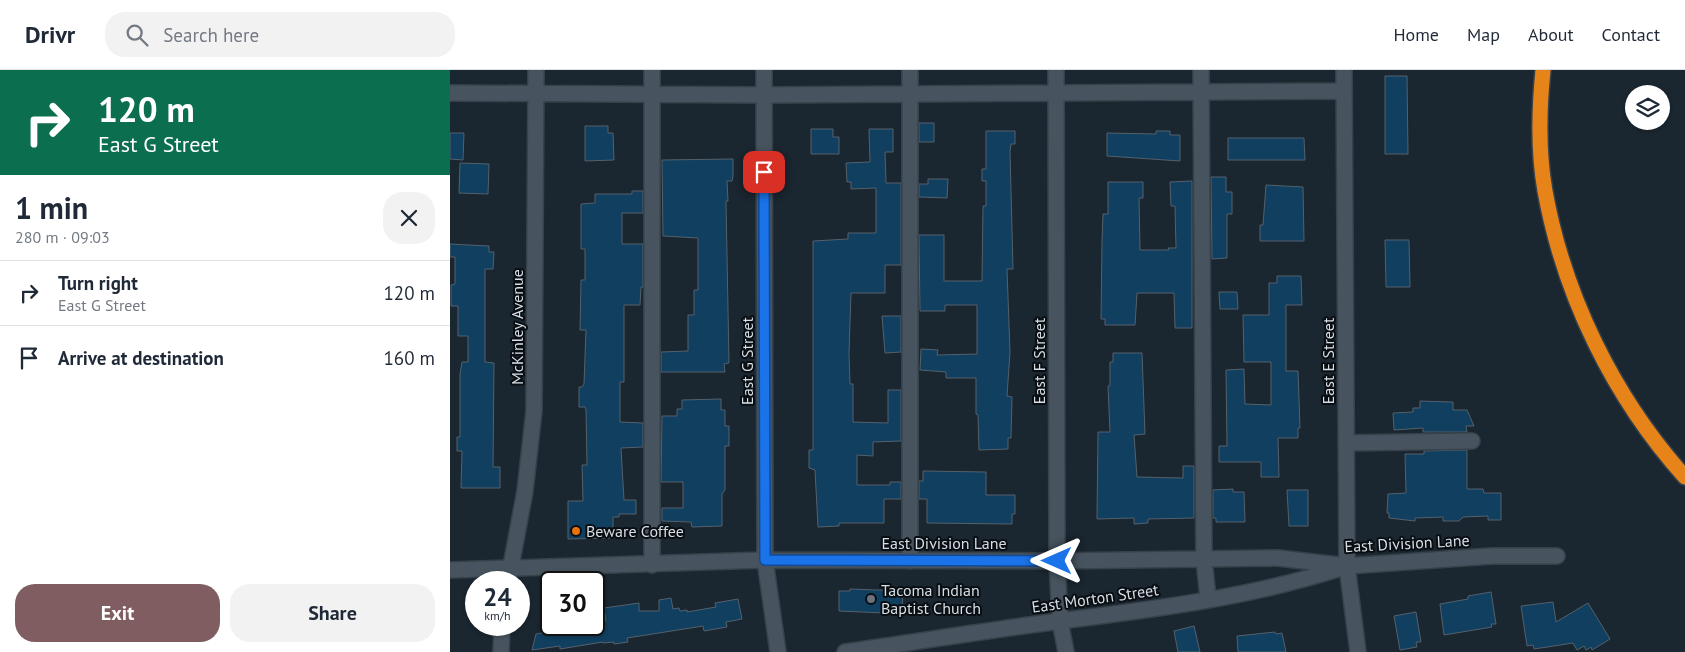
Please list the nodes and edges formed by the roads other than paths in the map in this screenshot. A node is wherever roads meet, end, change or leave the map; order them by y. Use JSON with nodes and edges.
{"nodes":[{"id":1,"x":536,"y":70,"type":"edge"},
{"id":2,"x":652,"y":70,"type":"edge"},
{"id":3,"x":764,"y":70,"type":"edge"},
{"id":4,"x":910,"y":70,"type":"edge"},
{"id":5,"x":1056,"y":70,"type":"edge"},
{"id":6,"x":1201,"y":70,"type":"edge"},
{"id":7,"x":1344,"y":70,"type":"edge"},
{"id":8,"x":1544,"y":70,"type":"edge"},
{"id":9,"x":1344,"y":91,"type":"junction"},
{"id":10,"x":450,"y":92,"type":"edge"},
{"id":11,"x":1201,"y":92,"type":"junction"},
{"id":12,"x":1056,"y":93,"type":"junction"},
{"id":13,"x":536,"y":94,"type":"junction"},
{"id":14,"x":652,"y":94,"type":"junction"},
{"id":15,"x":911,"y":94,"type":"junction"},
{"id":16,"x":764,"y":95,"type":"junction"},
{"id":17,"x":1472,"y":441,"type":"dead end"},
{"id":18,"x":1346,"y":443,"type":"junction"},
{"id":19,"x":1685,"y":478,"type":"edge"},
{"id":20,"x":1557,"y":556,"type":"dead end"},
{"id":21,"x":1204,"y":559,"type":"junction"},
{"id":22,"x":765,"y":560,"type":"junction"},
{"id":23,"x":910,"y":560,"type":"junction"},
{"id":24,"x":1057,"y":561,"type":"junction"},
{"id":25,"x":652,"y":565,"type":"junction"},
{"id":26,"x":1347,"y":566,"type":"junction"},
{"id":27,"x":450,"y":570,"type":"edge"},
{"id":28,"x":510,"y":571,"type":"edge"},
{"id":29,"x":465,"y":572,"type":"edge"},
{"id":30,"x":530,"y":574,"type":"edge"},
{"id":31,"x":1208,"y":598,"type":"junction"},
{"id":32,"x":1060,"y":621,"type":"junction"},
{"id":33,"x":502,"y":636,"type":"edge"},
{"id":34,"x":501,"y":652,"type":"edge"},
{"id":35,"x":778,"y":652,"type":"edge"},
{"id":36,"x":845,"y":652,"type":"edge"},
{"id":37,"x":1066,"y":652,"type":"edge"},
{"id":38,"x":1358,"y":652,"type":"edge"}],
"edges":[{"from":1,"to":13,"type":"street","name":"McKinley Avenue"},
{"from":2,"to":14,"type":"street"},
{"from":3,"to":16,"type":"street","name":"East G Street"},
{"from":4,"to":15,"type":"street"},
{"from":5,"to":12,"type":"street","name":"East F Street"},
{"from":6,"to":11,"type":"street"},
{"from":7,"to":9,"type":"street","name":"East E Street"},
{"from":8,"to":19,"type":"highway"},
{"from":9,"to":11,"type":"street"},
{"from":9,"to":18,"type":"street","name":"East E Street"},
{"from":10,"to":13,"type":"street"},
{"from":11,"to":12,"type":"street"},
{"from":11,"to":21,"type":"street"},
{"from":12,"to":15,"type":"street"},
{"from":12,"to":24,"type":"street","name":"East F Street"},
{"from":13,"to":14,"type":"street"},
{"from":13,"to":28,"type":"street","name":"McKinley Avenue"},
{"from":14,"to":16,"type":"street"},
{"from":14,"to":25,"type":"street"},
{"from":15,"to":16,"type":"street"},
{"from":15,"to":23,"type":"street"},
{"from":16,"to":22,"type":"street","name":"East G Street"},
{"from":17,"to":18,"type":"street"},
{"from":18,"to":26,"type":"street","name":"East E Street"},
{"from":20,"to":26,"type":"street","name":"East Division Lane"},
{"from":21,"to":24,"type":"street","name":"East Division Lane"},
{"from":21,"to":26,"type":"street","name":"East Division Lane"},
{"from":21,"to":31,"type":"street"},
{"from":22,"to":23,"type":"street","name":"East Division Lane"},
{"from":22,"to":25,"type":"street","name":"East Division Lane"},
{"from":22,"to":35,"type":"street","name":"East G Street"},
{"from":23,"to":24,"type":"street","name":"East Division Lane"},
{"from":24,"to":32,"type":"street","name":"East F Street"},
{"from":25,"to":30,"type":"street","name":"East Division Lane"},
{"from":26,"to":31,"type":"street","name":"East Morton Street"},
{"from":26,"to":38,"type":"street","name":"East E Street"},
{"from":27,"to":29,"type":"street","name":"East Division Lane"},
{"from":31,"to":32,"type":"street","name":"East Morton Street"},
{"from":32,"to":36,"type":"street","name":"East Morton Street"},
{"from":32,"to":37,"type":"street","name":"East F Street"},
{"from":33,"to":34,"type":"street"}]}
